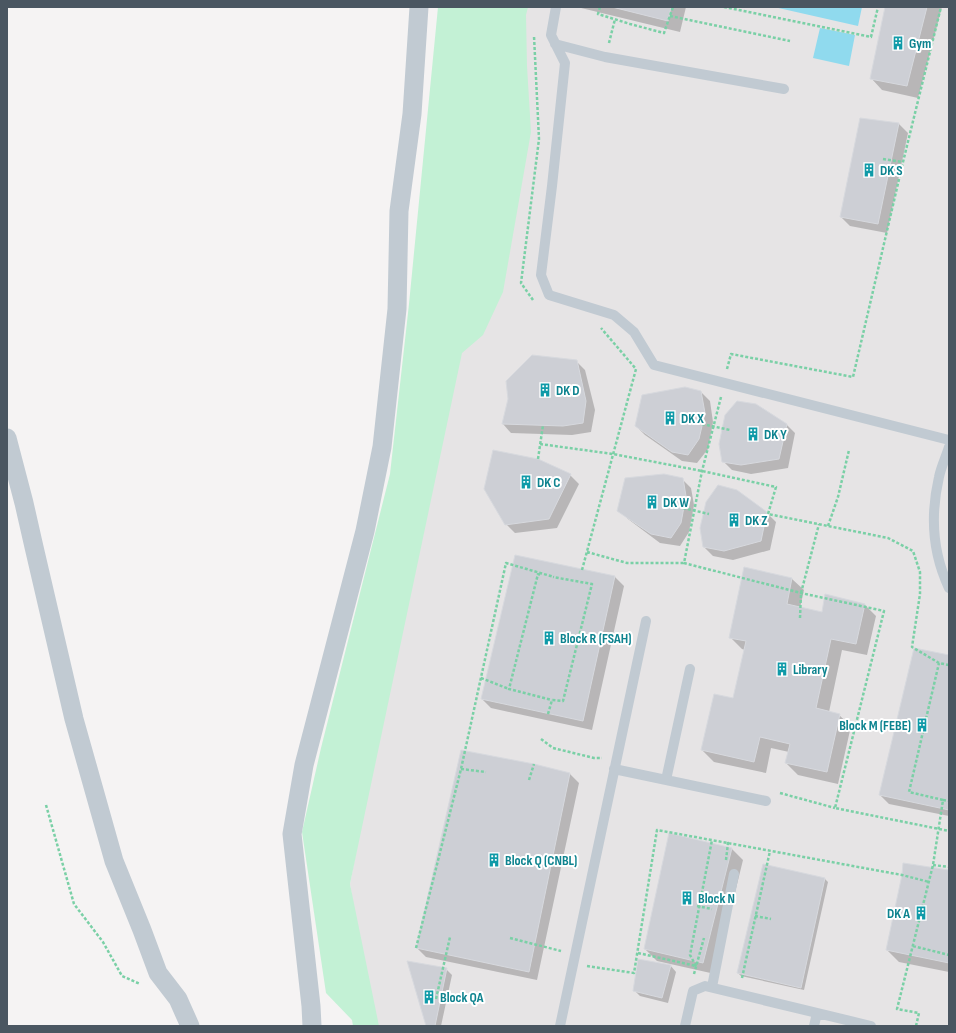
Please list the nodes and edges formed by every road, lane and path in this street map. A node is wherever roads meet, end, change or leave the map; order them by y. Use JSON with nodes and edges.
{"nodes":[{"id":1,"x":419,"y":7,"type":"edge"},
{"id":2,"x":556,"y":7,"type":"edge"},
{"id":3,"x":600,"y":7,"type":"edge"},
{"id":4,"x":673,"y":7,"type":"edge"},
{"id":5,"x":724,"y":7,"type":"edge"},
{"id":6,"x":878,"y":7,"type":"edge"},
{"id":7,"x":941,"y":7,"type":"edge"},
{"id":8,"x":670,"y":16,"type":"junction"},
{"id":9,"x":616,"y":19,"type":"junction"},
{"id":10,"x":790,"y":41,"type":"dead end"},
{"id":11,"x":555,"y":44,"type":"junction"},
{"id":12,"x":605,"y":57,"type":"junction"},
{"id":13,"x":784,"y":89,"type":"dead end"},
{"id":14,"x":882,"y":159,"type":"dead end"},
{"id":15,"x":903,"y":162,"type":"junction"},
{"id":16,"x":724,"y":383,"type":"junction"},
{"id":17,"x":702,"y":424,"type":"dead end"},
{"id":18,"x":543,"y":425,"type":"dead end"},
{"id":19,"x":714,"y":427,"type":"junction"},
{"id":20,"x":730,"y":430,"type":"dead end"},
{"id":21,"x":7,"y":438,"type":"edge"},
{"id":22,"x":949,"y":440,"type":"edge"},
{"id":23,"x":540,"y":444,"type":"junction"},
{"id":24,"x":949,"y":447,"type":"edge"},
{"id":25,"x":849,"y":450,"type":"dead end"},
{"id":26,"x":538,"y":459,"type":"dead end"},
{"id":27,"x":702,"y":471,"type":"junction"},
{"id":28,"x":683,"y":508,"type":"dead end"},
{"id":29,"x":694,"y":511,"type":"junction"},
{"id":30,"x":709,"y":514,"type":"dead end"},
{"id":31,"x":819,"y":524,"type":"junction"},
{"id":32,"x":828,"y":526,"type":"junction"},
{"id":33,"x":587,"y":552,"type":"dead end"},
{"id":34,"x":684,"y":563,"type":"junction"},
{"id":35,"x":554,"y":578,"type":"junction"},
{"id":36,"x":949,"y":588,"type":"edge"},
{"id":37,"x":801,"y":593,"type":"junction"},
{"id":38,"x":800,"y":618,"type":"dead end"},
{"id":39,"x":646,"y":621,"type":"dead end"},
{"id":40,"x":939,"y":663,"type":"junction"},
{"id":41,"x":949,"y":664,"type":"edge"},
{"id":42,"x":690,"y":669,"type":"dead end"},
{"id":43,"x":481,"y":678,"type":"junction"},
{"id":44,"x":510,"y":689,"type":"junction"},
{"id":45,"x":552,"y":700,"type":"junction"},
{"id":46,"x":548,"y":714,"type":"dead end"},
{"id":47,"x":541,"y":739,"type":"dead end"},
{"id":48,"x":534,"y":764,"type":"dead end"},
{"id":49,"x":615,"y":764,"type":"junction"},
{"id":50,"x":461,"y":769,"type":"junction"},
{"id":51,"x":486,"y":772,"type":"dead end"},
{"id":52,"x":529,"y":780,"type":"dead end"},
{"id":53,"x":666,"y":780,"type":"junction"},
{"id":54,"x":943,"y":800,"type":"junction"},
{"id":55,"x":766,"y":801,"type":"joint"},
{"id":56,"x":949,"y":801,"type":"edge"},
{"id":57,"x":46,"y":805,"type":"dead end"},
{"id":58,"x":835,"y":808,"type":"junction"},
{"id":59,"x":938,"y":828,"type":"junction"},
{"id":60,"x":949,"y":831,"type":"edge"},
{"id":61,"x":712,"y":840,"type":"junction"},
{"id":62,"x":933,"y":865,"type":"junction"},
{"id":63,"x":949,"y":868,"type":"edge"},
{"id":64,"x":734,"y":874,"type":"dead end"},
{"id":65,"x":929,"y":882,"type":"junction"},
{"id":66,"x":698,"y":906,"type":"junction"},
{"id":67,"x":712,"y":909,"type":"dead end"},
{"id":68,"x":755,"y":916,"type":"dead end"},
{"id":69,"x":771,"y":919,"type":"dead end"},
{"id":70,"x":450,"y":937,"type":"dead end"},
{"id":71,"x":510,"y":938,"type":"dead end"},
{"id":72,"x":913,"y":946,"type":"junction"},
{"id":73,"x":416,"y":948,"type":"dead end"},
{"id":74,"x":638,"y":953,"type":"junction"},
{"id":75,"x":949,"y":954,"type":"edge"},
{"id":76,"x":574,"y":959,"type":"junction"},
{"id":77,"x":143,"y":985,"type":"dead end"},
{"id":78,"x":712,"y":987,"type":"junction"},
{"id":79,"x":436,"y":999,"type":"dead end"},
{"id":80,"x":817,"y":1013,"type":"junction"},
{"id":81,"x":190,"y":1026,"type":"edge"},
{"id":82,"x":312,"y":1026,"type":"edge"},
{"id":83,"x":560,"y":1026,"type":"edge"},
{"id":84,"x":685,"y":1026,"type":"edge"},
{"id":85,"x":814,"y":1026,"type":"edge"},
{"id":86,"x":871,"y":1026,"type":"edge"},
{"id":87,"x":916,"y":1026,"type":"edge"}],
"edges":[{"from":1,"to":82,"type":"street"},
{"from":2,"to":11,"type":"lane"},
{"from":3,"to":9,"type":"path"},
{"from":4,"to":8,"type":"path"},
{"from":5,"to":6,"type":"path"},
{"from":7,"to":15,"type":"path"},
{"from":8,"to":9,"type":"path"},
{"from":8,"to":10,"type":"path"},
{"from":9,"to":12,"type":"path"},
{"from":11,"to":12,"type":"lane"},
{"from":11,"to":16,"type":"lane"},
{"from":12,"to":13,"type":"lane"},
{"from":14,"to":15,"type":"path"},
{"from":15,"to":16,"type":"path"},
{"from":16,"to":19,"type":"path"},
{"from":16,"to":22,"type":"lane"},
{"from":17,"to":19,"type":"path"},
{"from":18,"to":23,"type":"path"},
{"from":19,"to":20,"type":"path"},
{"from":19,"to":27,"type":"path"},
{"from":21,"to":81,"type":"street"},
{"from":23,"to":26,"type":"path"},
{"from":23,"to":27,"type":"path"},
{"from":24,"to":36,"type":"lane"},
{"from":25,"to":32,"type":"path"},
{"from":27,"to":29,"type":"path"},
{"from":27,"to":31,"type":"path"},
{"from":28,"to":29,"type":"path"},
{"from":29,"to":30,"type":"path"},
{"from":29,"to":34,"type":"path"},
{"from":31,"to":32,"type":"path"},
{"from":31,"to":37,"type":"path"},
{"from":32,"to":40,"type":"path"},
{"from":33,"to":34,"type":"path"},
{"from":34,"to":37,"type":"path"},
{"from":35,"to":43,"type":"path"},
{"from":35,"to":44,"type":"path"},
{"from":35,"to":45,"type":"path"},
{"from":37,"to":38,"type":"path"},
{"from":37,"to":58,"type":"path"},
{"from":39,"to":49,"type":"lane"},
{"from":40,"to":41,"type":"path"},
{"from":40,"to":54,"type":"path"},
{"from":42,"to":53,"type":"lane"},
{"from":43,"to":44,"type":"path"},
{"from":43,"to":50,"type":"path"},
{"from":44,"to":45,"type":"path"},
{"from":45,"to":46,"type":"path"},
{"from":47,"to":49,"type":"path"},
{"from":48,"to":52,"type":"path"},
{"from":49,"to":53,"type":"lane"},
{"from":49,"to":76,"type":"lane"},
{"from":50,"to":51,"type":"path"},
{"from":50,"to":73,"type":"path"},
{"from":53,"to":55,"type":"lane"},
{"from":54,"to":56,"type":"path"},
{"from":54,"to":59,"type":"path"},
{"from":55,"to":58,"type":"path"},
{"from":57,"to":77,"type":"path"},
{"from":58,"to":59,"type":"path"},
{"from":59,"to":60,"type":"path"},
{"from":59,"to":62,"type":"path"},
{"from":61,"to":65,"type":"path"},
{"from":61,"to":66,"type":"path"},
{"from":61,"to":74,"type":"path"},
{"from":62,"to":63,"type":"path"},
{"from":62,"to":65,"type":"path"},
{"from":64,"to":78,"type":"lane"},
{"from":65,"to":72,"type":"path"},
{"from":66,"to":67,"type":"path"},
{"from":66,"to":74,"type":"path"},
{"from":68,"to":69,"type":"path"},
{"from":70,"to":79,"type":"path"},
{"from":71,"to":76,"type":"path"},
{"from":72,"to":75,"type":"path"},
{"from":72,"to":87,"type":"path"},
{"from":74,"to":76,"type":"path"},
{"from":76,"to":83,"type":"lane"},
{"from":78,"to":80,"type":"lane"},
{"from":78,"to":84,"type":"lane"},
{"from":80,"to":85,"type":"lane"},
{"from":80,"to":86,"type":"lane"}]}
